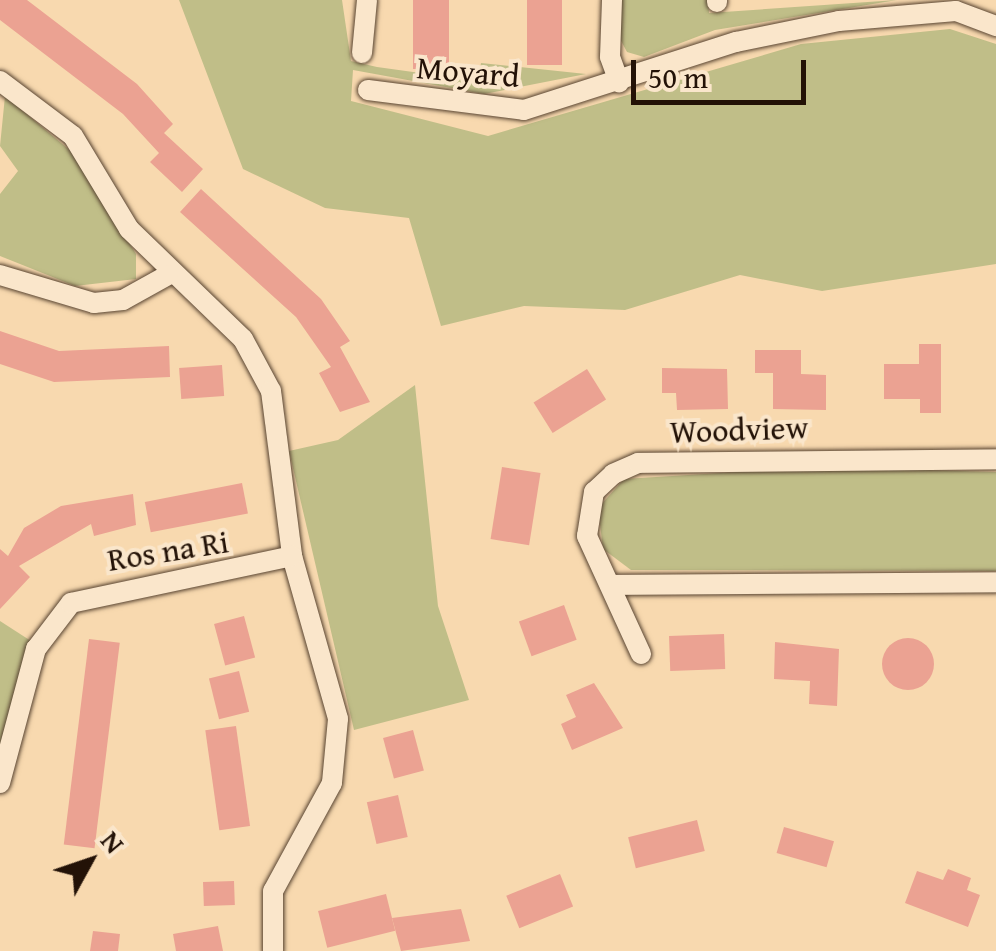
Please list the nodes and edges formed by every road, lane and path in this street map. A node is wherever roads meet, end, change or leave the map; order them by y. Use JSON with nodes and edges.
{"nodes":[{"id":1,"x":368,"y":0,"type":"edge"},
{"id":2,"x":612,"y":0,"type":"edge"},
{"id":3,"x":956,"y":5,"type":"edge"},
{"id":4,"x":996,"y":26,"type":"edge"},
{"id":5,"x":362,"y":53,"type":"dead end"},
{"id":6,"x":0,"y":82,"type":"edge"},
{"id":7,"x":620,"y":82,"type":"junction"},
{"id":8,"x":368,"y":90,"type":"dead end"},
{"id":9,"x":0,"y":275,"type":"edge"},
{"id":10,"x":168,"y":275,"type":"junction"},
{"id":11,"x":996,"y":458,"type":"edge"},
{"id":12,"x":292,"y":556,"type":"junction"},
{"id":13,"x":996,"y":582,"type":"edge"},
{"id":14,"x":610,"y":585,"type":"junction"},
{"id":15,"x":641,"y":654,"type":"dead end"},
{"id":16,"x":0,"y":783,"type":"edge"},
{"id":17,"x":273,"y":951,"type":"edge"}],
"edges":[{"from":1,"to":5,"type":"street"},
{"from":2,"to":7,"type":"street"},
{"from":3,"to":4,"type":"street","name":"Moyard"},
{"from":3,"to":7,"type":"street","name":"Moyard"},
{"from":6,"to":10,"type":"street"},
{"from":7,"to":8,"type":"street","name":"Moyard"},
{"from":9,"to":10,"type":"street"},
{"from":10,"to":12,"type":"street"},
{"from":11,"to":14,"type":"street","name":"Woodview"},
{"from":12,"to":16,"type":"street","name":"Ros na Ri"},
{"from":12,"to":17,"type":"street"},
{"from":13,"to":14,"type":"street"},
{"from":14,"to":15,"type":"street","name":"Woodview"}]}
